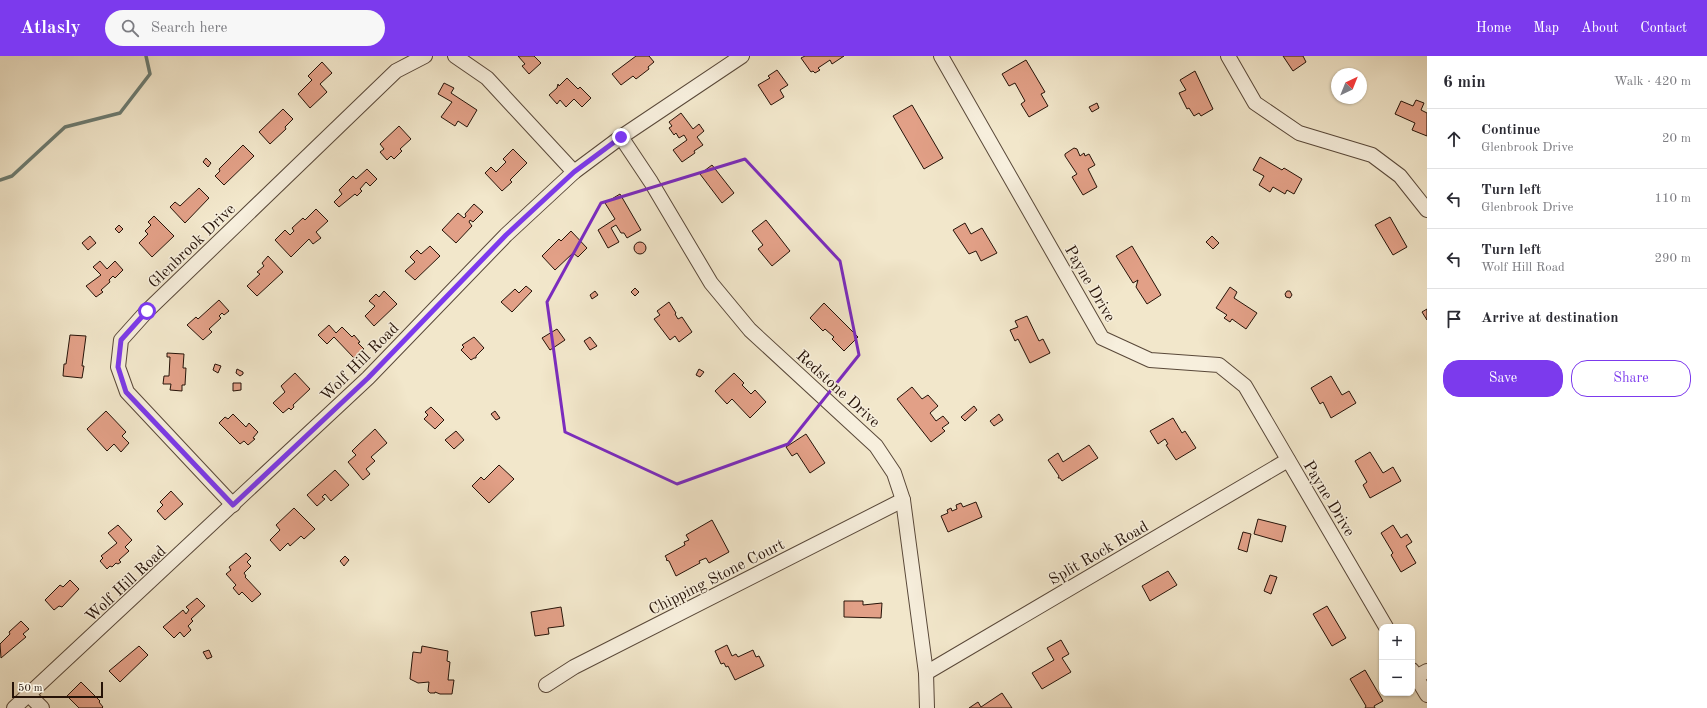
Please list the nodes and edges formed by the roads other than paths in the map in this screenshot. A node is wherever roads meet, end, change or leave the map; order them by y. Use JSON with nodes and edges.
{"nodes":[{"id":1,"x":424,"y":56,"type":"edge"},
{"id":2,"x":455,"y":56,"type":"edge"},
{"id":3,"x":742,"y":56,"type":"edge"},
{"id":4,"x":941,"y":56,"type":"edge"},
{"id":5,"x":1228,"y":56,"type":"edge"},
{"id":6,"x":621,"y":137,"type":"junction"},
{"id":7,"x":574,"y":172,"type":"junction"},
{"id":8,"x":1427,"y":210,"type":"edge"},
{"id":9,"x":1288,"y":460,"type":"junction"},
{"id":10,"x":903,"y":500,"type":"junction"},
{"id":11,"x":233,"y":505,"type":"junction"},
{"id":12,"x":1384,"y":624,"type":"edge"},
{"id":13,"x":926,"y":673,"type":"junction"},
{"id":14,"x":1418,"y":673,"type":"edge"},
{"id":15,"x":546,"y":685,"type":"dead end"},
{"id":16,"x":29,"y":695,"type":"junction"},
{"id":17,"x":1427,"y":695,"type":"edge"},
{"id":18,"x":14,"y":708,"type":"edge"},
{"id":19,"x":42,"y":708,"type":"edge"},
{"id":20,"x":927,"y":708,"type":"edge"}],
"edges":[{"from":1,"to":11,"type":"street","name":"Glenbrook Drive"},
{"from":2,"to":7,"type":"street"},
{"from":3,"to":6,"type":"street","name":"Wolf Hill Road"},
{"from":4,"to":9,"type":"street","name":"Payne Drive"},
{"from":5,"to":8,"type":"street"},
{"from":6,"to":7,"type":"street","name":"Wolf Hill Road"},
{"from":6,"to":10,"type":"street","name":"Redstone Drive"},
{"from":7,"to":11,"type":"street","name":"Wolf Hill Road"},
{"from":9,"to":12,"type":"street","name":"Payne Drive"},
{"from":9,"to":13,"type":"street","name":"Split Rock Road"},
{"from":10,"to":13,"type":"street","name":"Redstone Drive"},
{"from":10,"to":15,"type":"street","name":"Chipping Stone Court"},
{"from":11,"to":16,"type":"street","name":"Wolf Hill Road"},
{"from":13,"to":20,"type":"street","name":"Redstone Drive"},
{"from":14,"to":17,"type":"street"},
{"from":16,"to":18,"type":"street","name":"Wolf Hill Road"},
{"from":16,"to":19,"type":"street"}]}
